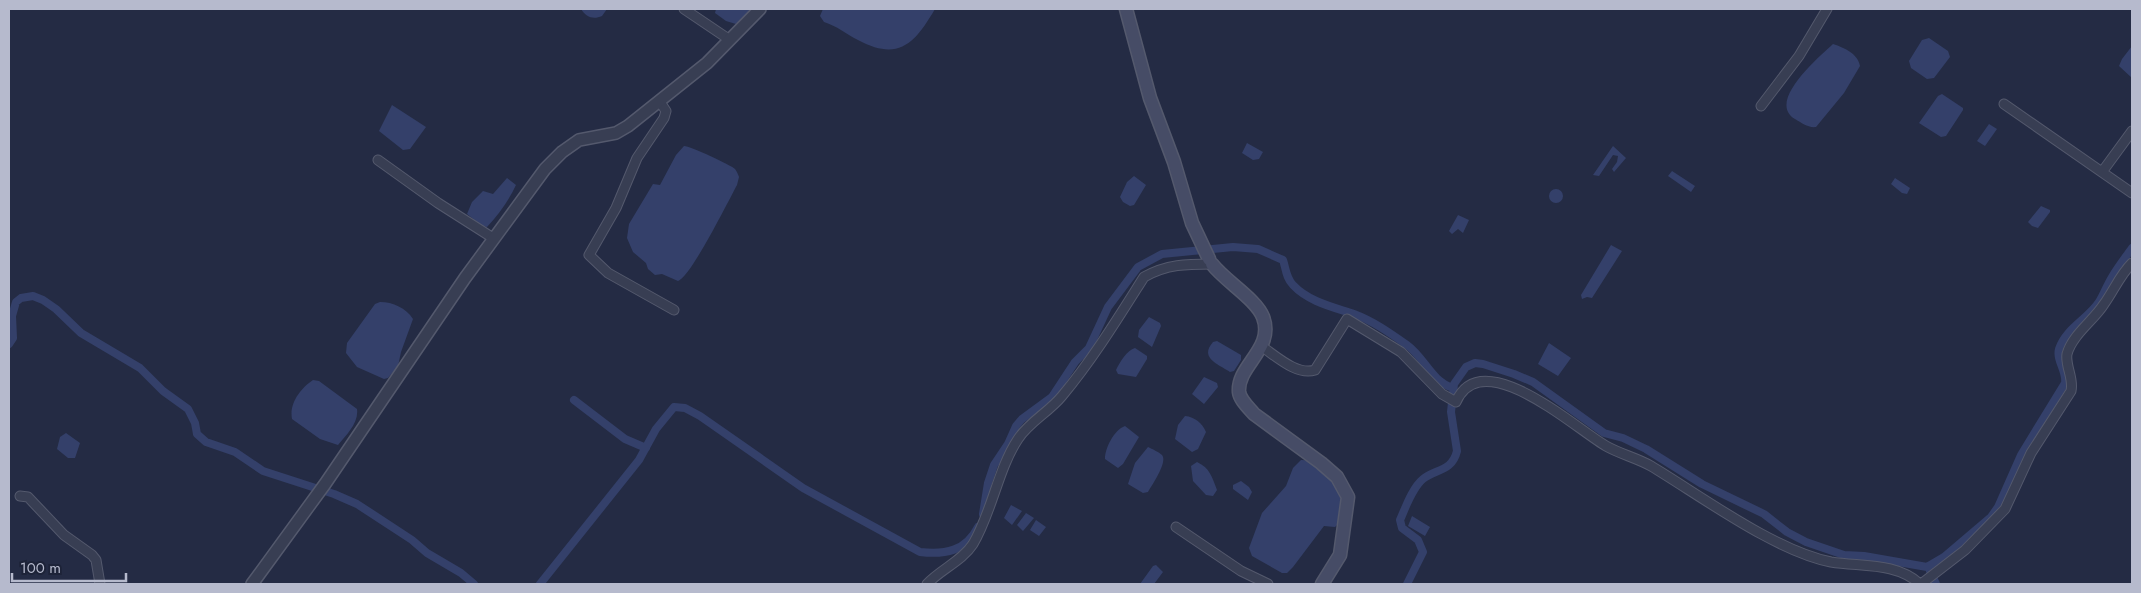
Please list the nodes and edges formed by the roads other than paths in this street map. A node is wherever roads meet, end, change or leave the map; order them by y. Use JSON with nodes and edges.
{"nodes":[{"id":1,"x":684,"y":9,"type":"edge"},
{"id":2,"x":760,"y":9,"type":"edge"},
{"id":3,"x":1126,"y":9,"type":"edge"},
{"id":4,"x":1827,"y":9,"type":"edge"},
{"id":5,"x":730,"y":40,"type":"junction"},
{"id":6,"x":660,"y":102,"type":"junction"},
{"id":7,"x":2004,"y":104,"type":"dead end"},
{"id":8,"x":1761,"y":106,"type":"dead end"},
{"id":9,"x":2132,"y":131,"type":"edge"},
{"id":10,"x":378,"y":160,"type":"dead end"},
{"id":11,"x":2102,"y":172,"type":"junction"},
{"id":12,"x":2132,"y":193,"type":"edge"},
{"id":13,"x":493,"y":238,"type":"junction"},
{"id":14,"x":1211,"y":262,"type":"junction"},
{"id":15,"x":2132,"y":263,"type":"edge"},
{"id":16,"x":674,"y":310,"type":"dead end"},
{"id":17,"x":1261,"y":346,"type":"junction"},
{"id":18,"x":20,"y":496,"type":"dead end"},
{"id":19,"x":1176,"y":527,"type":"dead end"},
{"id":20,"x":100,"y":584,"type":"edge"},
{"id":21,"x":252,"y":584,"type":"edge"},
{"id":22,"x":928,"y":584,"type":"edge"},
{"id":23,"x":1268,"y":584,"type":"edge"},
{"id":24,"x":1322,"y":584,"type":"edge"},
{"id":25,"x":1920,"y":584,"type":"edge"}],
"edges":[{"from":1,"to":5,"type":"street"},
{"from":2,"to":5,"type":"street"},
{"from":3,"to":14,"type":"main road"},
{"from":4,"to":8,"type":"street"},
{"from":5,"to":6,"type":"street"},
{"from":6,"to":13,"type":"street"},
{"from":6,"to":16,"type":"street"},
{"from":7,"to":11,"type":"street"},
{"from":9,"to":11,"type":"street"},
{"from":10,"to":13,"type":"street"},
{"from":11,"to":12,"type":"street"},
{"from":13,"to":21,"type":"street"},
{"from":14,"to":17,"type":"main road"},
{"from":14,"to":22,"type":"street"},
{"from":15,"to":25,"type":"street"},
{"from":17,"to":24,"type":"main road"},
{"from":17,"to":25,"type":"street"},
{"from":18,"to":20,"type":"street"},
{"from":19,"to":23,"type":"street"}]}
